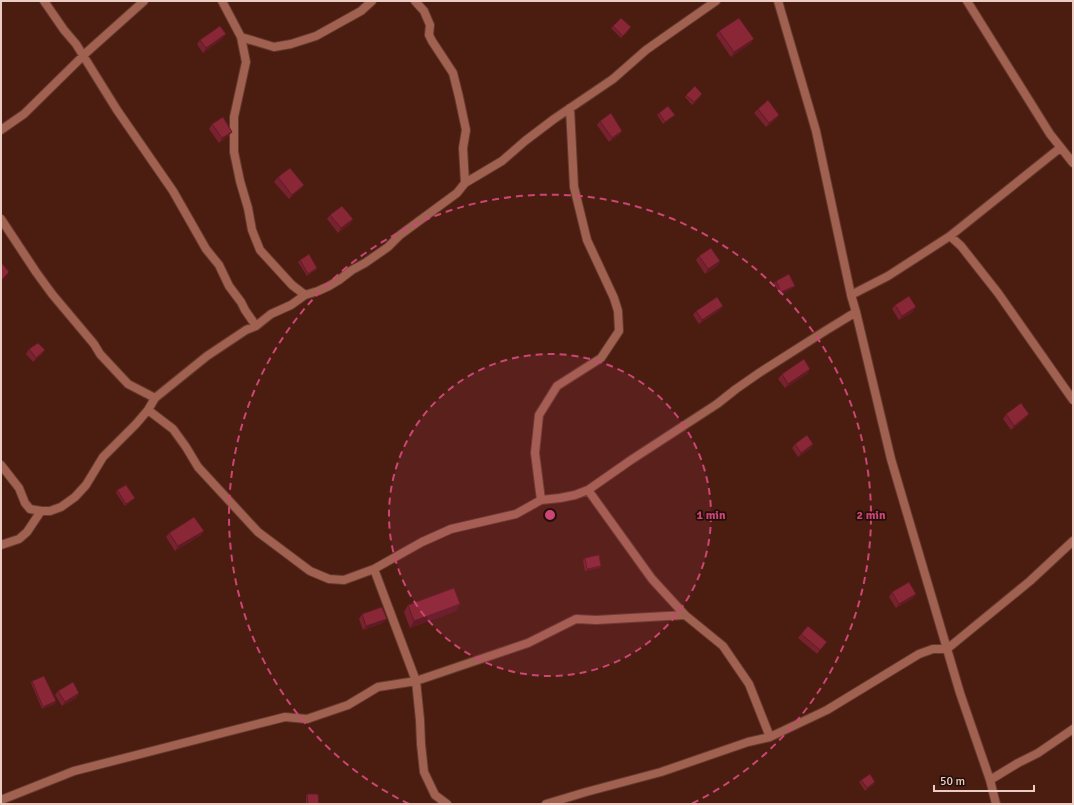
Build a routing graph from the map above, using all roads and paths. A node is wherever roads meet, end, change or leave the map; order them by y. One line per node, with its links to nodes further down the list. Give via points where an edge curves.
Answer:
1 (44, 1): 10 (street)
2 (144, 1): 10 (street)
3 (222, 1): 9 (street)
4 (372, 1): 9 (street, via 361,11 316,36 291,44 274,47)
5 (415, 1): 15 (street, via 424,11 430,25 429,35 432,41 453,73 466,130 463,148)
6 (716, 1): 11 (street, via 657,42 613,79)
7 (778, 1): 19 (street, via 816,131)
8 (967, 1): 13 (street)
9 (241, 36): 18 (street, via 246,62 234,117 234,152 252,230 260,250 292,285)
10 (83, 56): 12 (street, via 24,114); 21 (street, via 116,110 173,191 206,249 219,265 229,286)
11 (570, 108): 15 (street, via 502,161); 27 (street, via 574,187 587,240 614,298 618,311 619,331 601,358 557,386 539,415 535,453)
12 (1, 130)
13 (1060, 148): 14 (street); 17 (street)
14 (1073, 163)
15 (465, 183): 18 (street, via 457,193 400,235 388,247 329,286)
16 (1, 219): 22 (street, via 52,294 100,354 128,384)
17 (950, 236): 19 (street, via 888,276); 23 (street, via 998,293)
18 (305, 295): 21 (street, via 271,314)
19 (851, 295): 20 (street)
20 (856, 312): 26 (street, via 759,373); 33 (street, via 891,459)
21 (256, 326): 22 (street, via 208,356)
22 (155, 398): 24 (street)
23 (1073, 400)
24 (148, 410): 28 (street, via 103,457 75,498 50,511); 31 (street, via 173,429 198,467 258,532 310,571 329,579 344,580)
25 (1, 465): 28 (street, via 19,488 30,509)
26 (588, 490): 27 (street); 32 (street, via 652,579)
27 (542, 500): 31 (street, via 516,514 451,529)
28 (41, 511): 30 (street, via 19,539)
29 (1073, 541): 33 (street, via 1030,581)
30 (1, 545)
31 (374, 569): 34 (street)
32 (685, 615): 34 (street, via 576,619 528,643); 36 (street, via 723,646 749,684)
33 (947, 649): 36 (street, via 933,649 919,654 827,710); 37 (street)
34 (416, 681): 38 (street, via 378,687 348,705 307,719 285,717 74,771); 39 (street, via 424,772 435,795)
35 (1073, 729): 37 (street, via 1038,753)
36 (770, 737): 40 (street, via 661,772)
37 (990, 780): 41 (street)
38 (1, 800)
39 (447, 804)
40 (546, 804)
41 (996, 804)

